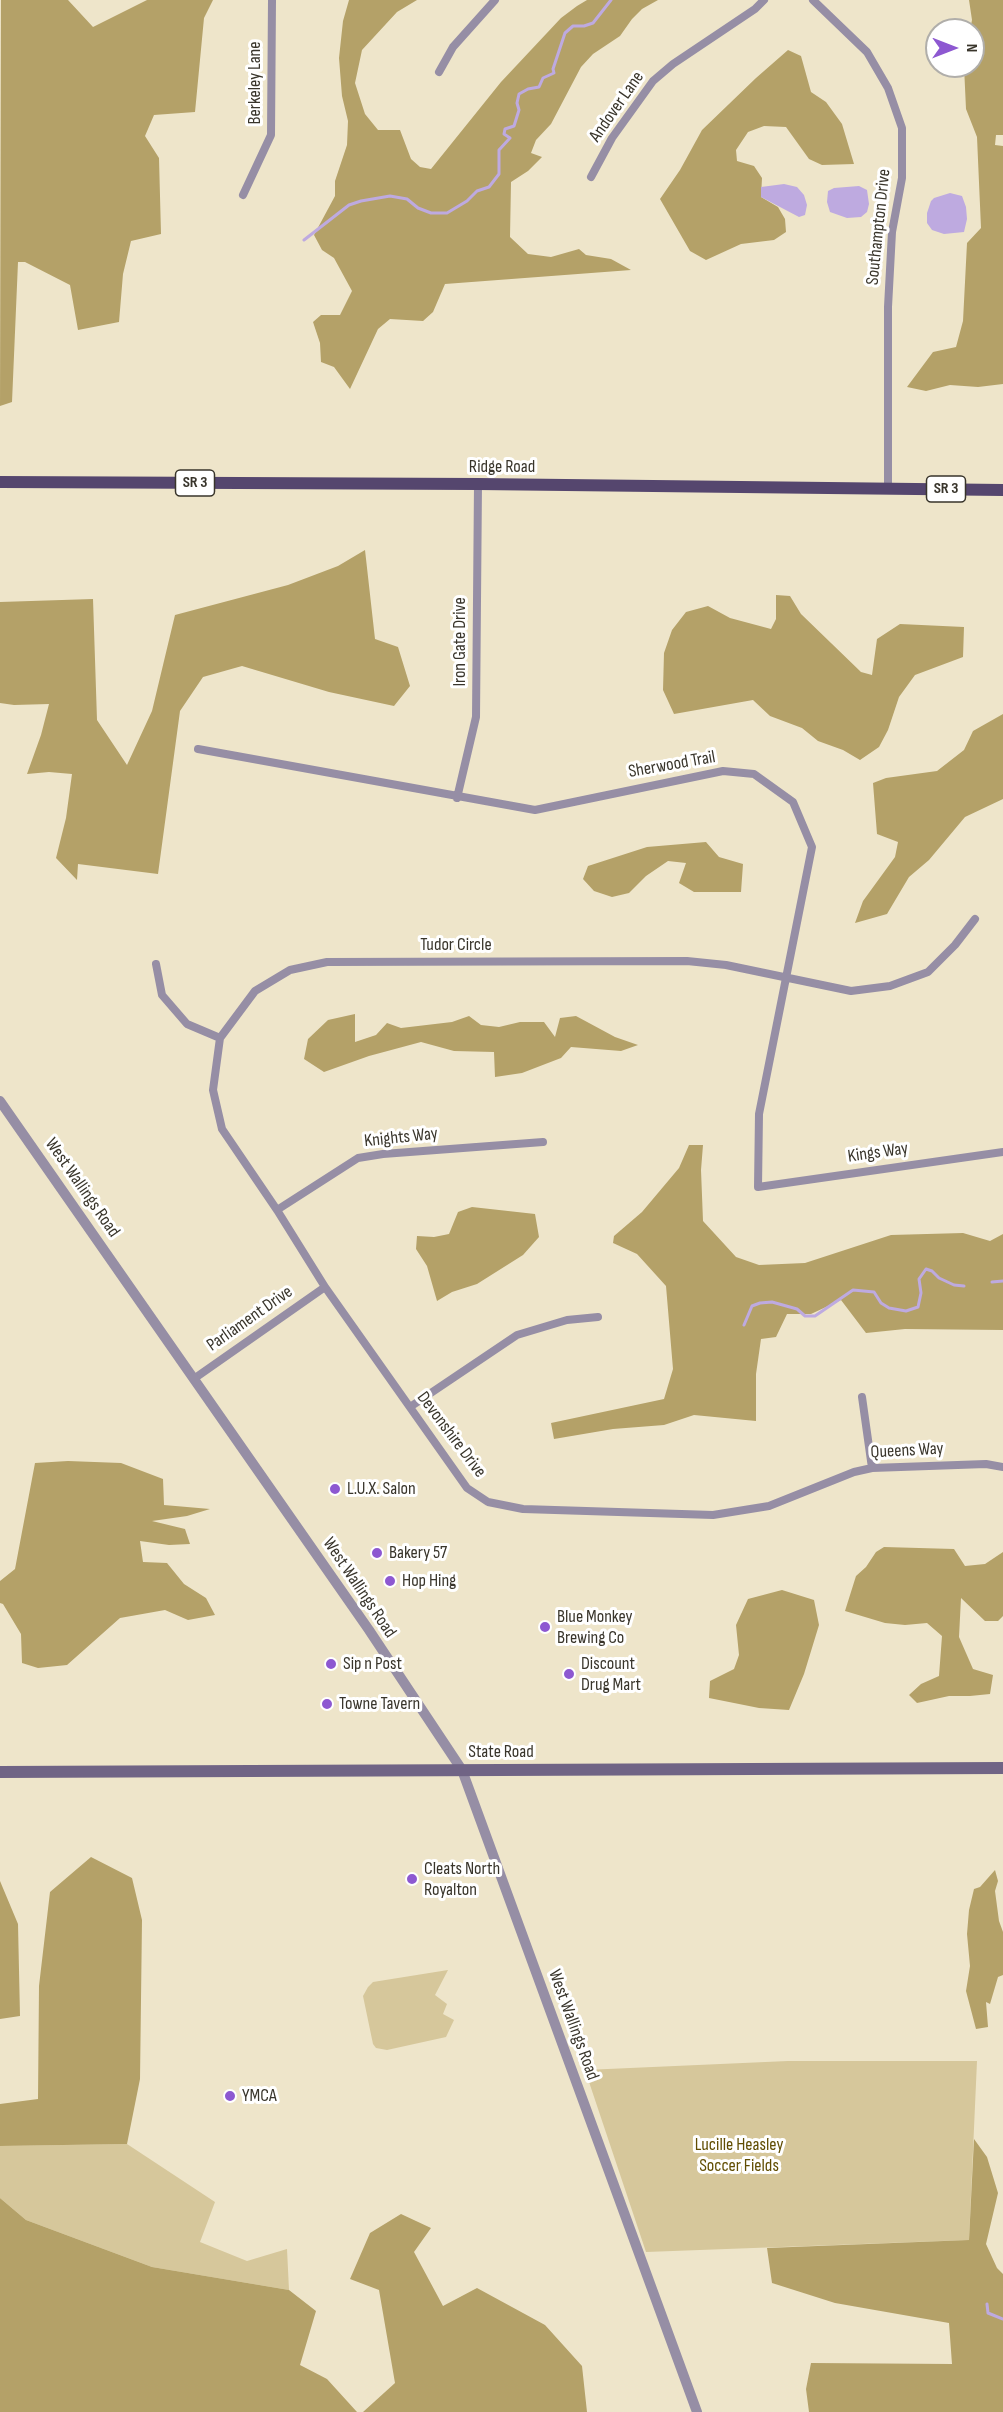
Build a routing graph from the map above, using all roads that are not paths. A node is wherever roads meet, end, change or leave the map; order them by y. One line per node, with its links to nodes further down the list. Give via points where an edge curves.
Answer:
1 (272, 0): 7 (street, Berkeley Lane, via 271,135)
2 (495, 0): 5 (street, via 453,47)
3 (764, 0): 6 (street, Andover Lane, via 653,81 612,138)
4 (813, 0): 10 (street, Southampton Drive, via 867,52 888,88 902,128 902,178 892,232 888,307)
5 (439, 72)
6 (591, 177)
7 (243, 195)
8 (0, 482): 9 (main road, Ridge Road / SR 3)
9 (478, 484): 10 (main road, Ridge Road / SR 3); 13 (street, Iron Gate Drive, via 476,717)
10 (888, 488): 11 (main road, Ridge Road / SR 3)
11 (1003, 490)
12 (198, 749): 13 (street, Sherwood Trail)
13 (457, 798): 16 (street, Sherwood Trail, via 535,810 723,771 754,774 793,802 812,847)
14 (975, 919): 16 (street, Tudor Circle, via 928,972 890,986 851,991)
15 (156, 964): 17 (street, via 162,995 187,1024)
16 (784, 978): 17 (street, Tudor Circle, via 687,961 327,962 290,970 255,991); 21 (street, Sherwood Trail, via 759,1114)
17 (220, 1038): 22 (street, Tudor Circle, via 213,1090 222,1130)
18 (0, 1101): 25 (street, West Wallings Road)
19 (543, 1142): 22 (street, Knights Way, via 358,1158)
20 (1003, 1152): 21 (street, Kings Way)
21 (758, 1186)
22 (278, 1210): 23 (street, Tudor Circle)
23 (325, 1287): 25 (street, Parliament Drive); 27 (street, Devonshire Drive)
24 (598, 1317): 27 (street, via 567,1320 517,1335)
25 (195, 1378): 32 (street, West Wallings Road)
26 (862, 1397): 29 (street)
27 (410, 1407): 30 (street, Devonshire Drive, via 467,1488 488,1502 523,1509 666,1515 713,1515)
28 (1003, 1467): 29 (street, Queens Way, via 986,1464)
29 (872, 1468): 30 (street, Queens Way, via 769,1506)
30 (748, 1509)
31 (1003, 1768): 32 (main road, State Road)
32 (462, 1770): 33 (main road, State Road); 34 (street, West Wallings Road)
33 (0, 1772)
34 (697, 2412)

